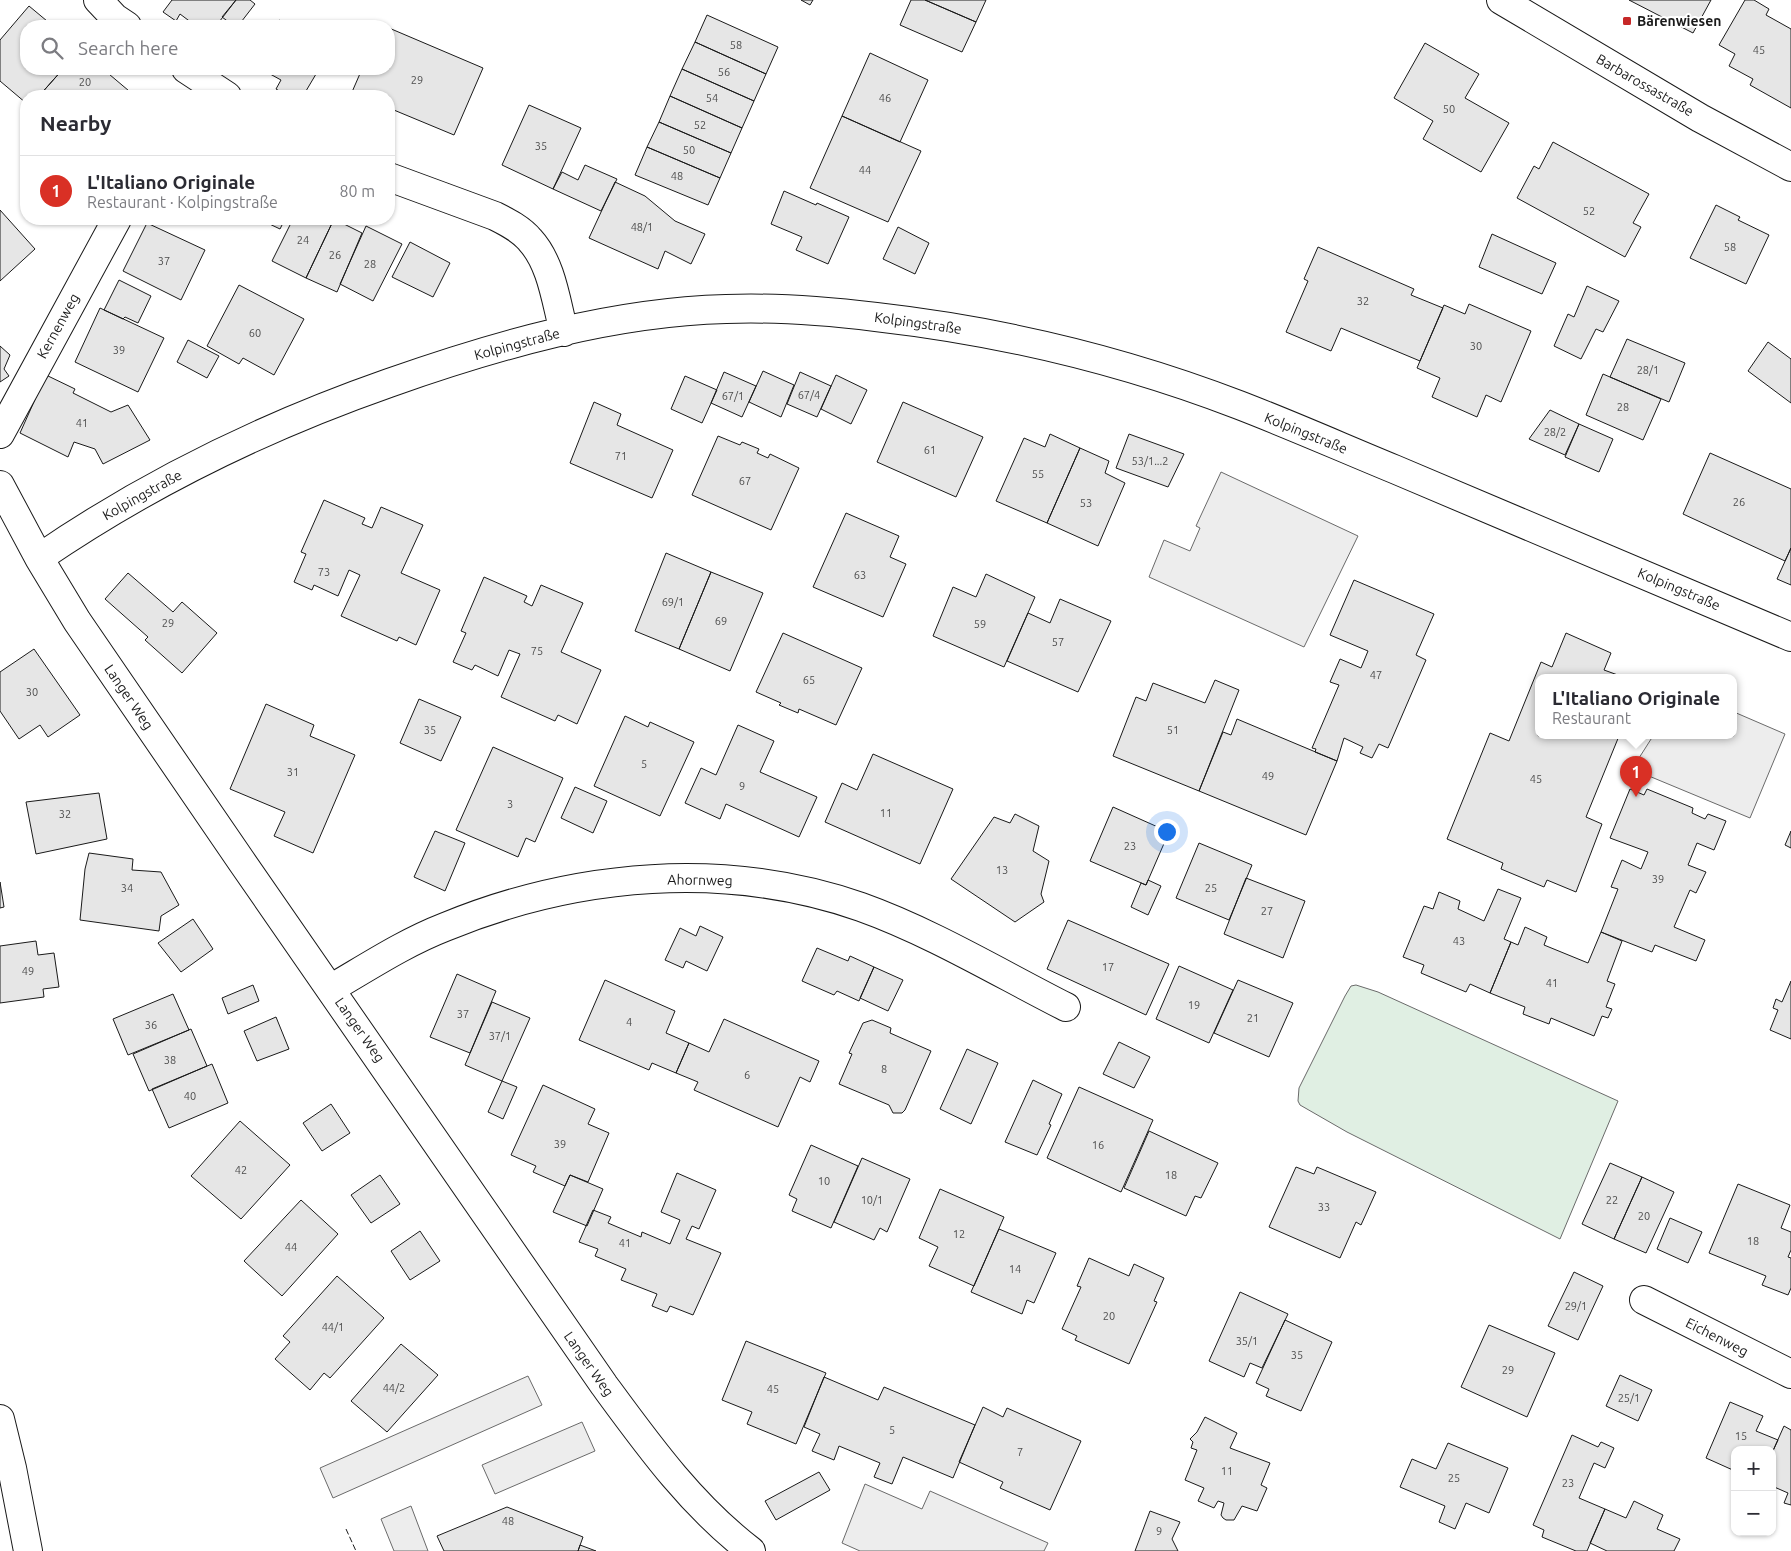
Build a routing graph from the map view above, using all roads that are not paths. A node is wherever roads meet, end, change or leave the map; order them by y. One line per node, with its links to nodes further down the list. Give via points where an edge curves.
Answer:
1 (98, 0): 3 (street)
2 (1501, 0): 6 (street, Barbarossastraße, via 1700,118)
3 (118, 20)
4 (193, 82): 5 (street)
5 (212, 90)
6 (1791, 167)
7 (395, 179): 9 (street, via 495,216 530,240 546,266)
8 (114, 225): 10 (street, Kernenweg)
9 (564, 332): 12 (street, Kolpingstraße, via 421,372 296,418 178,475 85,527); 13 (street, Kolpingstraße, via 671,313 784,309 899,320 1034,343 1179,384 1236,404)
10 (0, 434)
11 (0, 486): 12 (street, Langer Weg)
12 (39, 558): 14 (street, Langer Weg, via 77,621)
13 (1791, 636)
14 (330, 988): 15 (street, Ahornweg, via 418,939 499,907 604,883 699,878 768,884 861,908 908,926); 20 (street, Langer Weg, via 604,1385 664,1466 703,1509)
15 (1066, 1007)
16 (1644, 1300): 17 (street, Eichenweg)
17 (1791, 1374)
18 (0, 1419): 19 (street)
19 (28, 1551)
20 (751, 1551)

